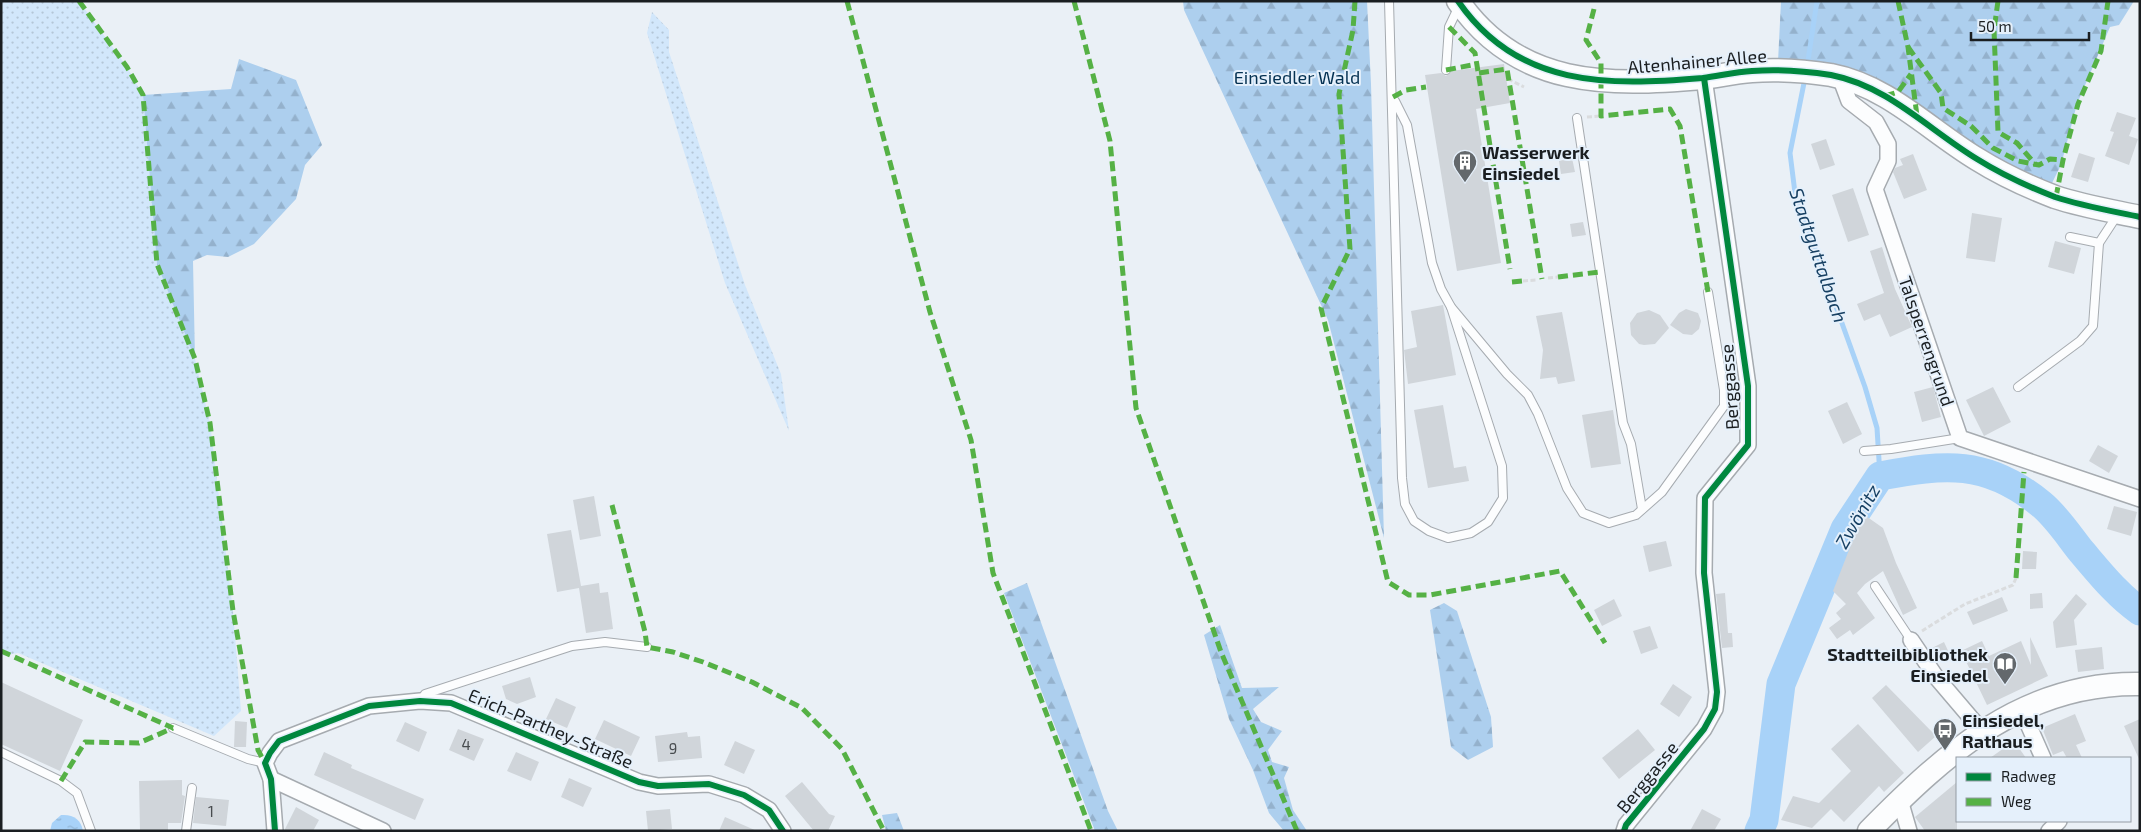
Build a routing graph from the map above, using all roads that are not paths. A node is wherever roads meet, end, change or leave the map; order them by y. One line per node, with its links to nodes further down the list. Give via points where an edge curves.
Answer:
1 (1389, 1): 6 (lane)
2 (1459, 2): 3 (lane, via 1449,27); 5 (street, Altenhainer Allee, via 1477,26 1517,58 1563,76 1617,83)
3 (1446, 70)
4 (1835, 76): 5 (street, Altenhainer Allee, via 1778,70); 8 (street, Altenhainer Allee, via 1885,96 1977,159 2024,184 2056,197); 16 (street, Talsperrengrund, via 1849,101 1876,122 1888,144 1888,161 1876,189)
5 (1704, 78): 13 (street, Berggasse)
6 (1393, 97): 12 (lane, via 1407,125 1432,263); 12 (lane, via 1405,504 1414,521 1448,538 1471,533 1488,522 1503,498 1502,466)
7 (1577, 118): 19 (lane, via 1623,423 1631,444)
8 (2129, 215): 10 (lane)
9 (2070, 237): 10 (lane)
10 (2099, 243): 14 (lane, via 2093,326 2080,341)
11 (1708, 292): 15 (lane)
12 (1451, 307): 19 (lane, via 1506,374 1528,395 1567,488 1583,513 1610,523)
13 (1748, 386): 15 (lane); 40 (street, Berggasse, via 1748,444 1705,498 1704,574 1717,692 1715,709 1704,729)
14 (2018, 387)
15 (1724, 390): 19 (lane, via 1724,406 1662,492)
16 (1960, 438): 17 (lane); 18 (street)
17 (1864, 451)
18 (2140, 499)
19 (1642, 510)
20 (1875, 586): 21 (lane)
21 (1911, 640): 27 (street, via 1936,677)
22 (647, 647): 24 (lane, via 605,642 572,646 425,694)
23 (2140, 684): 25 (street, via 2060,694)
24 (420, 701): 30 (street, Erich-Parthey-Straße, via 369,706 339,717 280,741); 39 (street, Erich-Parthey-Straße, via 451,703 639,782 658,786 709,784 744,795 769,810)
25 (2021, 708): 27 (street); 29 (street)
26 (173, 728): 30 (lane)
27 (1982, 731): 33 (street)
28 (1, 752): 35 (lane, via 61,781 77,793)
29 (2043, 757)
30 (265, 763): 31 (street)
31 (271, 779): 37 (street); 38 (street)
32 (192, 788): 36 (lane)
33 (1900, 800): 41 (street); 42 (street)
34 (2058, 822): 43 (street)
35 (91, 831)
36 (186, 831)
37 (275, 831)
38 (382, 831)
39 (783, 831)
40 (1624, 831)
41 (1868, 831)
42 (1908, 831)
43 (2049, 831)

